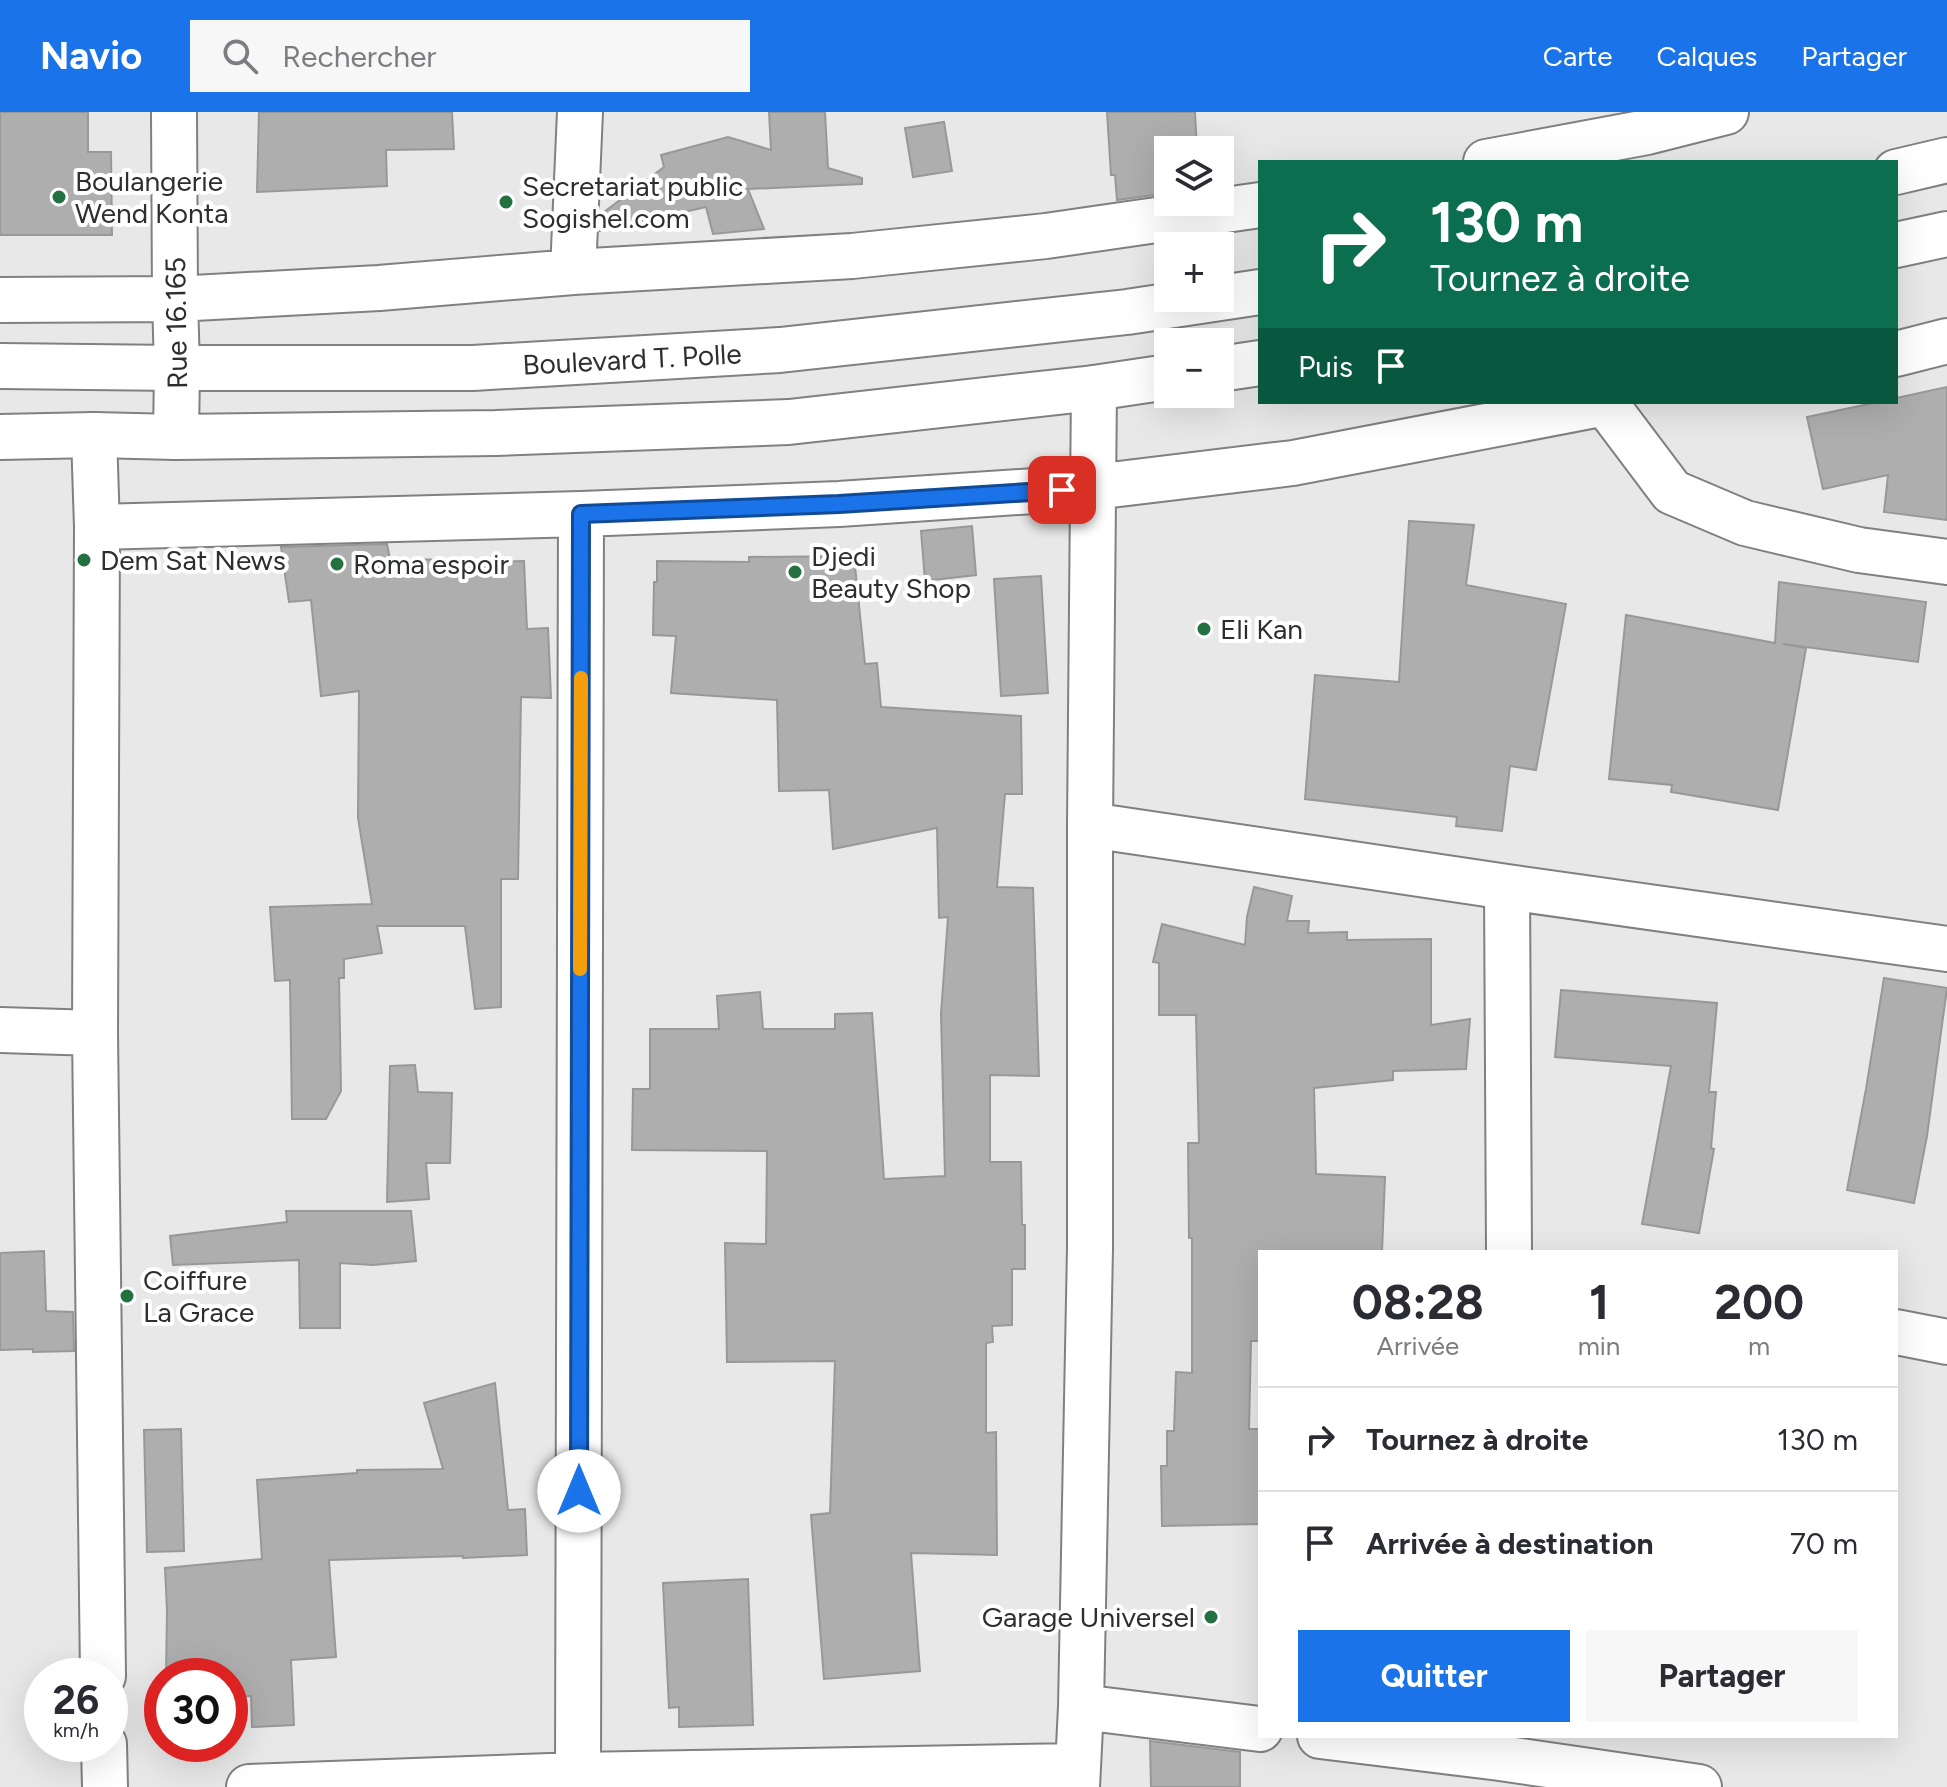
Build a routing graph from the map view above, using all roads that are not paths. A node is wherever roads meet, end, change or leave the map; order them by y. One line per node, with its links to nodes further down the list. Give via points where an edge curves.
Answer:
1 (174, 112): 13 (main road, Rue 16.165)
2 (580, 112): 11 (main road)
3 (1726, 112): 4 (main road, via 1647,132)
4 (1585, 127): 5 (main road)
5 (1492, 160)
6 (1947, 160): 7 (main road)
7 (1898, 172)
8 (1258, 205): 11 (main road, via 1046,236 852,256)
9 (1947, 234): 10 (main road)
10 (1898, 245)
11 (573, 272): 13 (main road)
12 (1258, 292): 20 (main road, Boulevard T. Polle, via 780,350 473,368)
13 (175, 299): 14 (main road); 20 (main road, Rue 16.165)
14 (0, 300)
15 (1947, 341): 16 (main road)
16 (1898, 353)
17 (1258, 363): 19 (main road)
18 (0, 366): 20 (main road, Boulevard T. Polle)
19 (1234, 367)
20 (177, 368): 27 (main road, Rue 16.165)
21 (1154, 379): 22 (main road)
22 (1094, 388): 27 (main road, via 789,422); 28 (main road)
23 (1603, 404): 28 (main road, via 1293,463)
24 (1609, 404): 31 (main road, via 1672,492 1745,523 1859,550)
25 (94, 435): 26 (main road); 27 (main road); 30 (main road)
26 (0, 437)
27 (176, 437)
28 (1094, 487): 29 (main road); 32 (main road)
29 (581, 514): 30 (main road); 46 (main road)
30 (97, 527): 36 (main road)
31 (1947, 562)
32 (1090, 825): 33 (main road); 41 (main road, via 1090,1248)
33 (1507, 887): 34 (main road); 37 (main road)
34 (1947, 949)
35 (0, 1030): 36 (main road)
36 (95, 1033): 40 (main road)
37 (1509, 1250)
38 (1898, 1332): 39 (main road)
39 (1947, 1342)
40 (103, 1658)
41 (1081, 1707): 42 (main road); 47 (main road)
42 (1258, 1729)
43 (1353, 1738): 44 (main road)
44 (1500, 1747): 50 (main road)
45 (104, 1762): 48 (main road)
46 (578, 1775): 47 (main road); 49 (main road)
47 (1077, 1776)
48 (105, 1787)
49 (249, 1787)
50 (1699, 1787)

